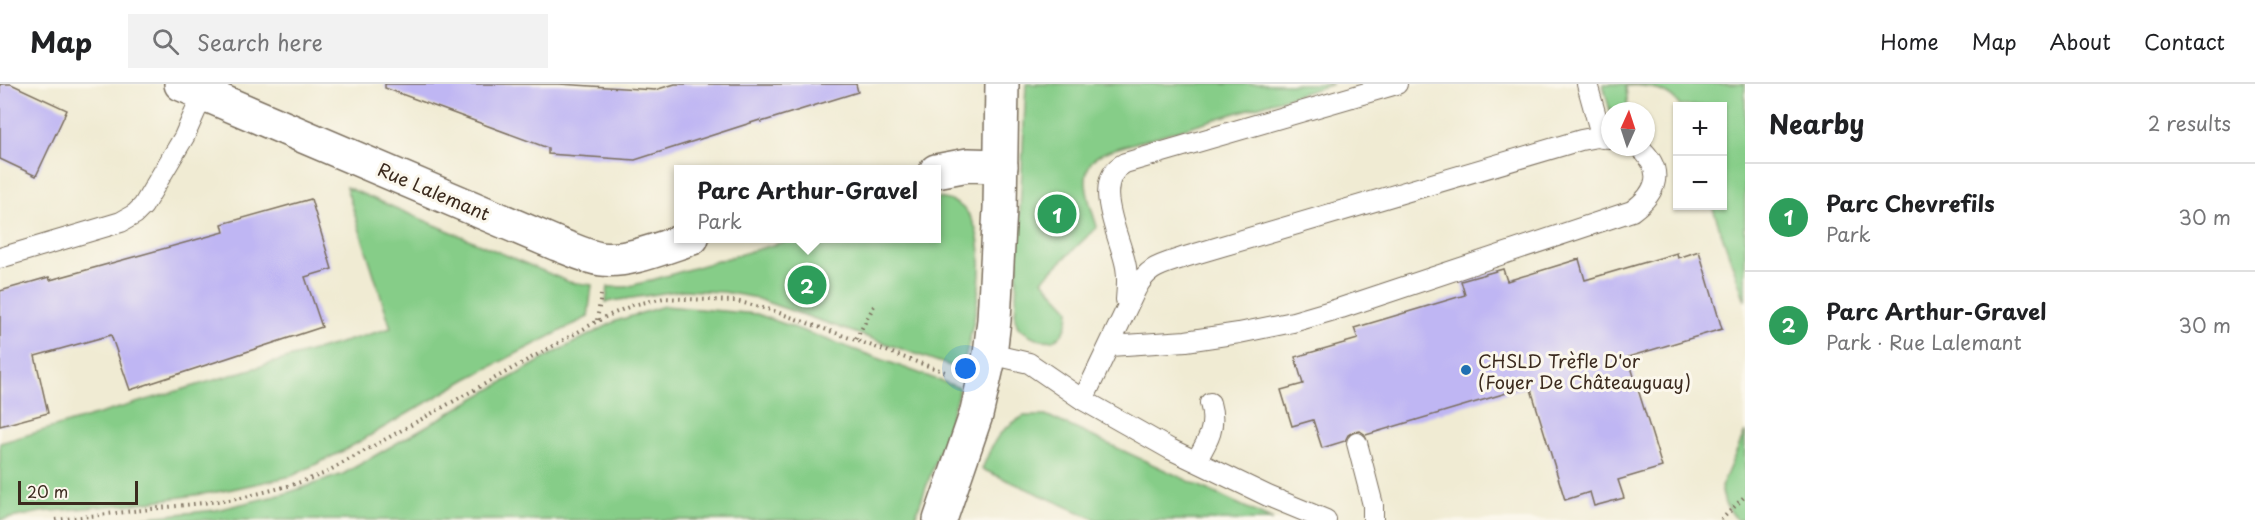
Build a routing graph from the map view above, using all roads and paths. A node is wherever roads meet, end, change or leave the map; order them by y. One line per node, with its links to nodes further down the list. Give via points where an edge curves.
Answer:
1 (1002, 84): 8 (street)
2 (1397, 84): 14 (lane, via 1116,168 1107,188 1126,268)
3 (1587, 84): 5 (lane)
4 (192, 89): 10 (street, Rue Lalemant, via 593,257 621,258); 11 (lane, via 184,137 135,214 121,222)
5 (1601, 124)
6 (1601, 138): 14 (lane, via 1581,140 1165,264 1143,276)
7 (1649, 156): 17 (lane, via 1656,178 1653,191 1632,211 1293,322 1186,341)
8 (1001, 165): 9 (street); 18 (street)
9 (941, 170)
10 (674, 243)
11 (0, 258)
12 (602, 287): 15 (path)
13 (875, 304): 16 (path)
14 (1124, 315): 17 (lane)
15 (597, 321): 16 (path, via 633,305 664,298 712,299 771,310); 25 (path, via 323,474 237,499)
16 (856, 339): 19 (path)
17 (1110, 346): 20 (lane)
18 (990, 354): 20 (lane, via 1029,363); 26 (street, via 971,432)
19 (958, 377)
20 (1083, 400): 23 (lane)
21 (1210, 403): 23 (lane, via 1212,428)
22 (1357, 442): 28 (lane, via 1373,505)
23 (1196, 461): 27 (lane)
24 (1745, 496): 29 (path)
25 (56, 520)
26 (940, 520)
27 (1326, 520)
28 (1373, 520)
29 (1721, 520)

